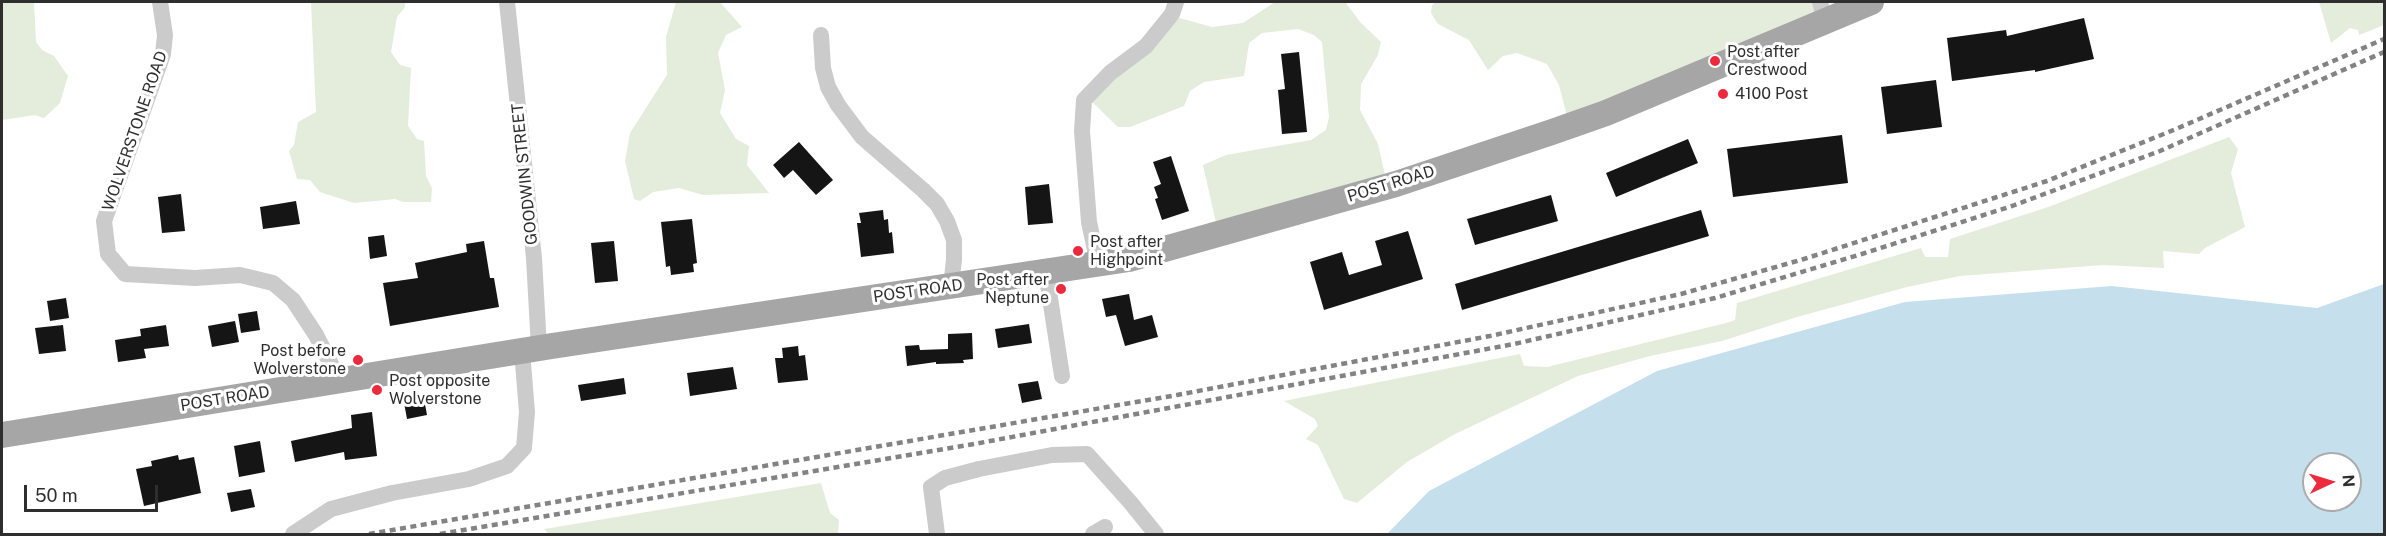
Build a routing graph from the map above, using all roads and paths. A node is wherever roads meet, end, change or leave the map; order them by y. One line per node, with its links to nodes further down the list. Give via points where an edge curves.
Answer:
1 (160, 2): 12 (street, WOLVERSTONE ROAD, via 165,35 163,54 104,221 108,254 125,274 195,278 240,275 273,283 293,300)
2 (507, 2): 10 (street, GOODWIN STREET, via 534,258)
3 (1176, 2): 7 (street, via 1172,14 1146,46 1110,73 1084,100 1082,131 1089,222)
4 (1871, 2): 5 (main road, POST ROAD)
5 (1822, 11): 7 (main road, POST ROAD, via 1606,113 1552,132 1396,184 1129,259)
6 (822, 34): 9 (street, via 823,68 838,105 862,137 923,190 947,221 954,240)
7 (1098, 264): 8 (main road, POST ROAD)
8 (1046, 272): 9 (main road, POST ROAD); 11 (street)
9 (951, 286): 10 (main road, POST ROAD)
10 (530, 349): 12 (main road, POST ROAD); 14 (street, GOODWIN STREET, via 524,448 507,466 470,479 331,509)
11 (1062, 375)
12 (339, 381): 13 (main road, POST ROAD)
13 (2, 435)
14 (293, 534)
15 (937, 534): 16 (street, via 932,487 945,478 1052,455 1087,454)
16 (1156, 534)

